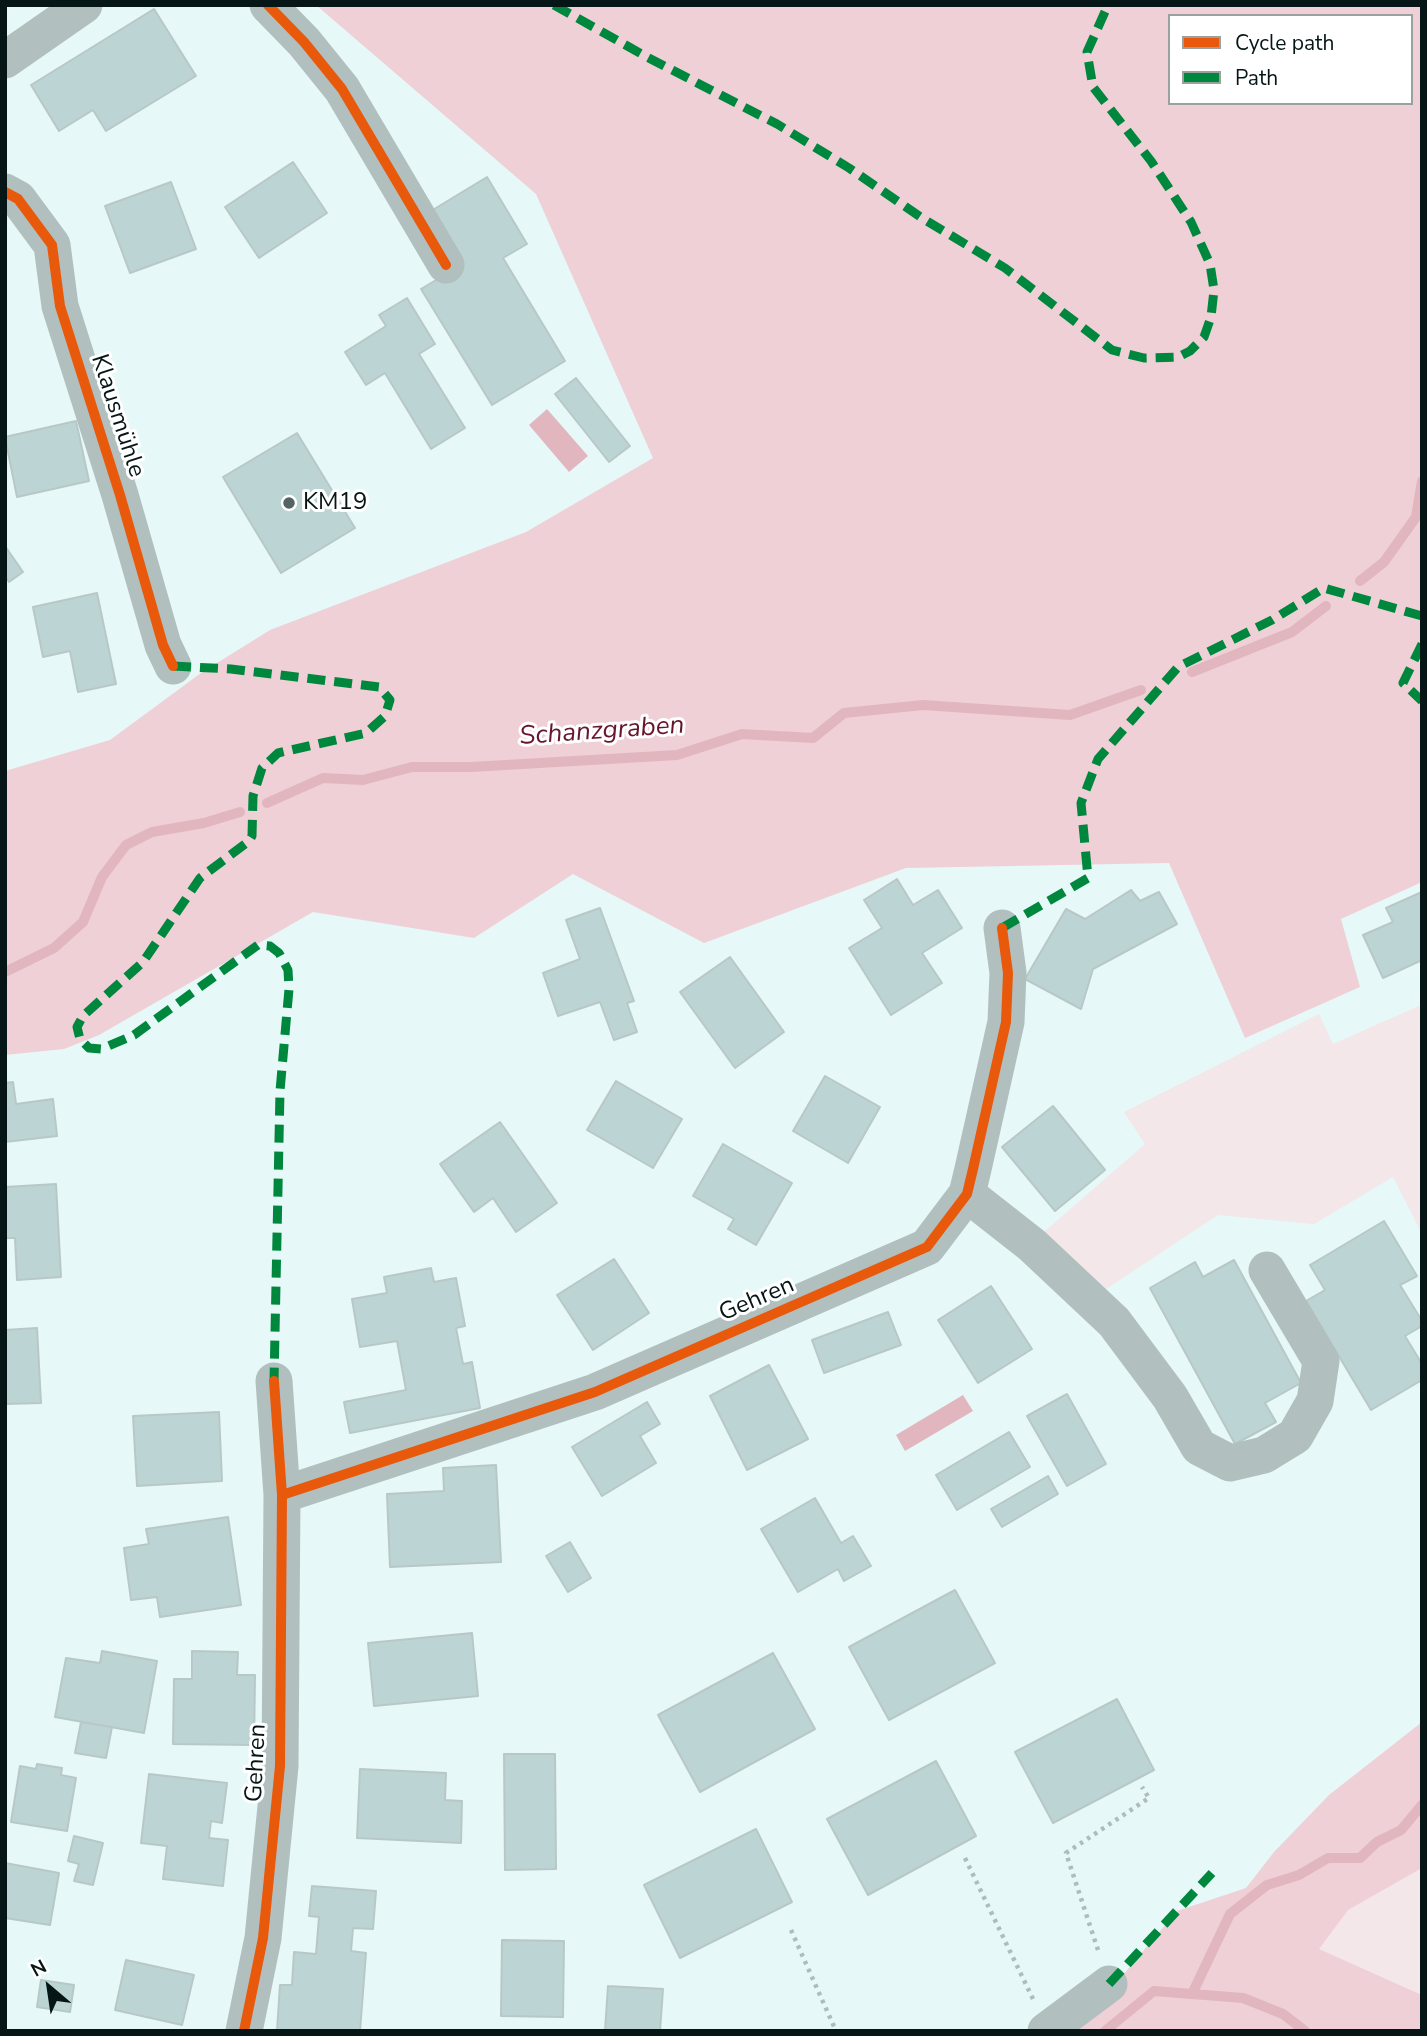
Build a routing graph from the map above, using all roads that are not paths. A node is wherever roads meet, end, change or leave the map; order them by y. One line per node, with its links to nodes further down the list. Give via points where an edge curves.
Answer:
1 (84, 5): 3 (street)
2 (268, 5): 5 (street, via 342,89)
3 (5, 60)
4 (5, 192): 6 (street, Klausmühle, via 18,199 52,245 60,306)
5 (446, 265)
6 (173, 666)
7 (1002, 928): 8 (street, Gehren, via 1008,973 1006,1022)
8 (967, 1194): 9 (street, via 1032,1245 1114,1322 1170,1397 1199,1447 1230,1463 1264,1455 1295,1436 1315,1401 1321,1361); 11 (street, Gehren, via 927,1247 778,1314 595,1392)
9 (1267, 1270)
10 (274, 1381): 11 (street, Gehren)
11 (282, 1495): 14 (street, Gehren, via 281,1766 263,1938)
12 (1108, 1984): 13 (street)
13 (1047, 2030)
14 (244, 2031)

